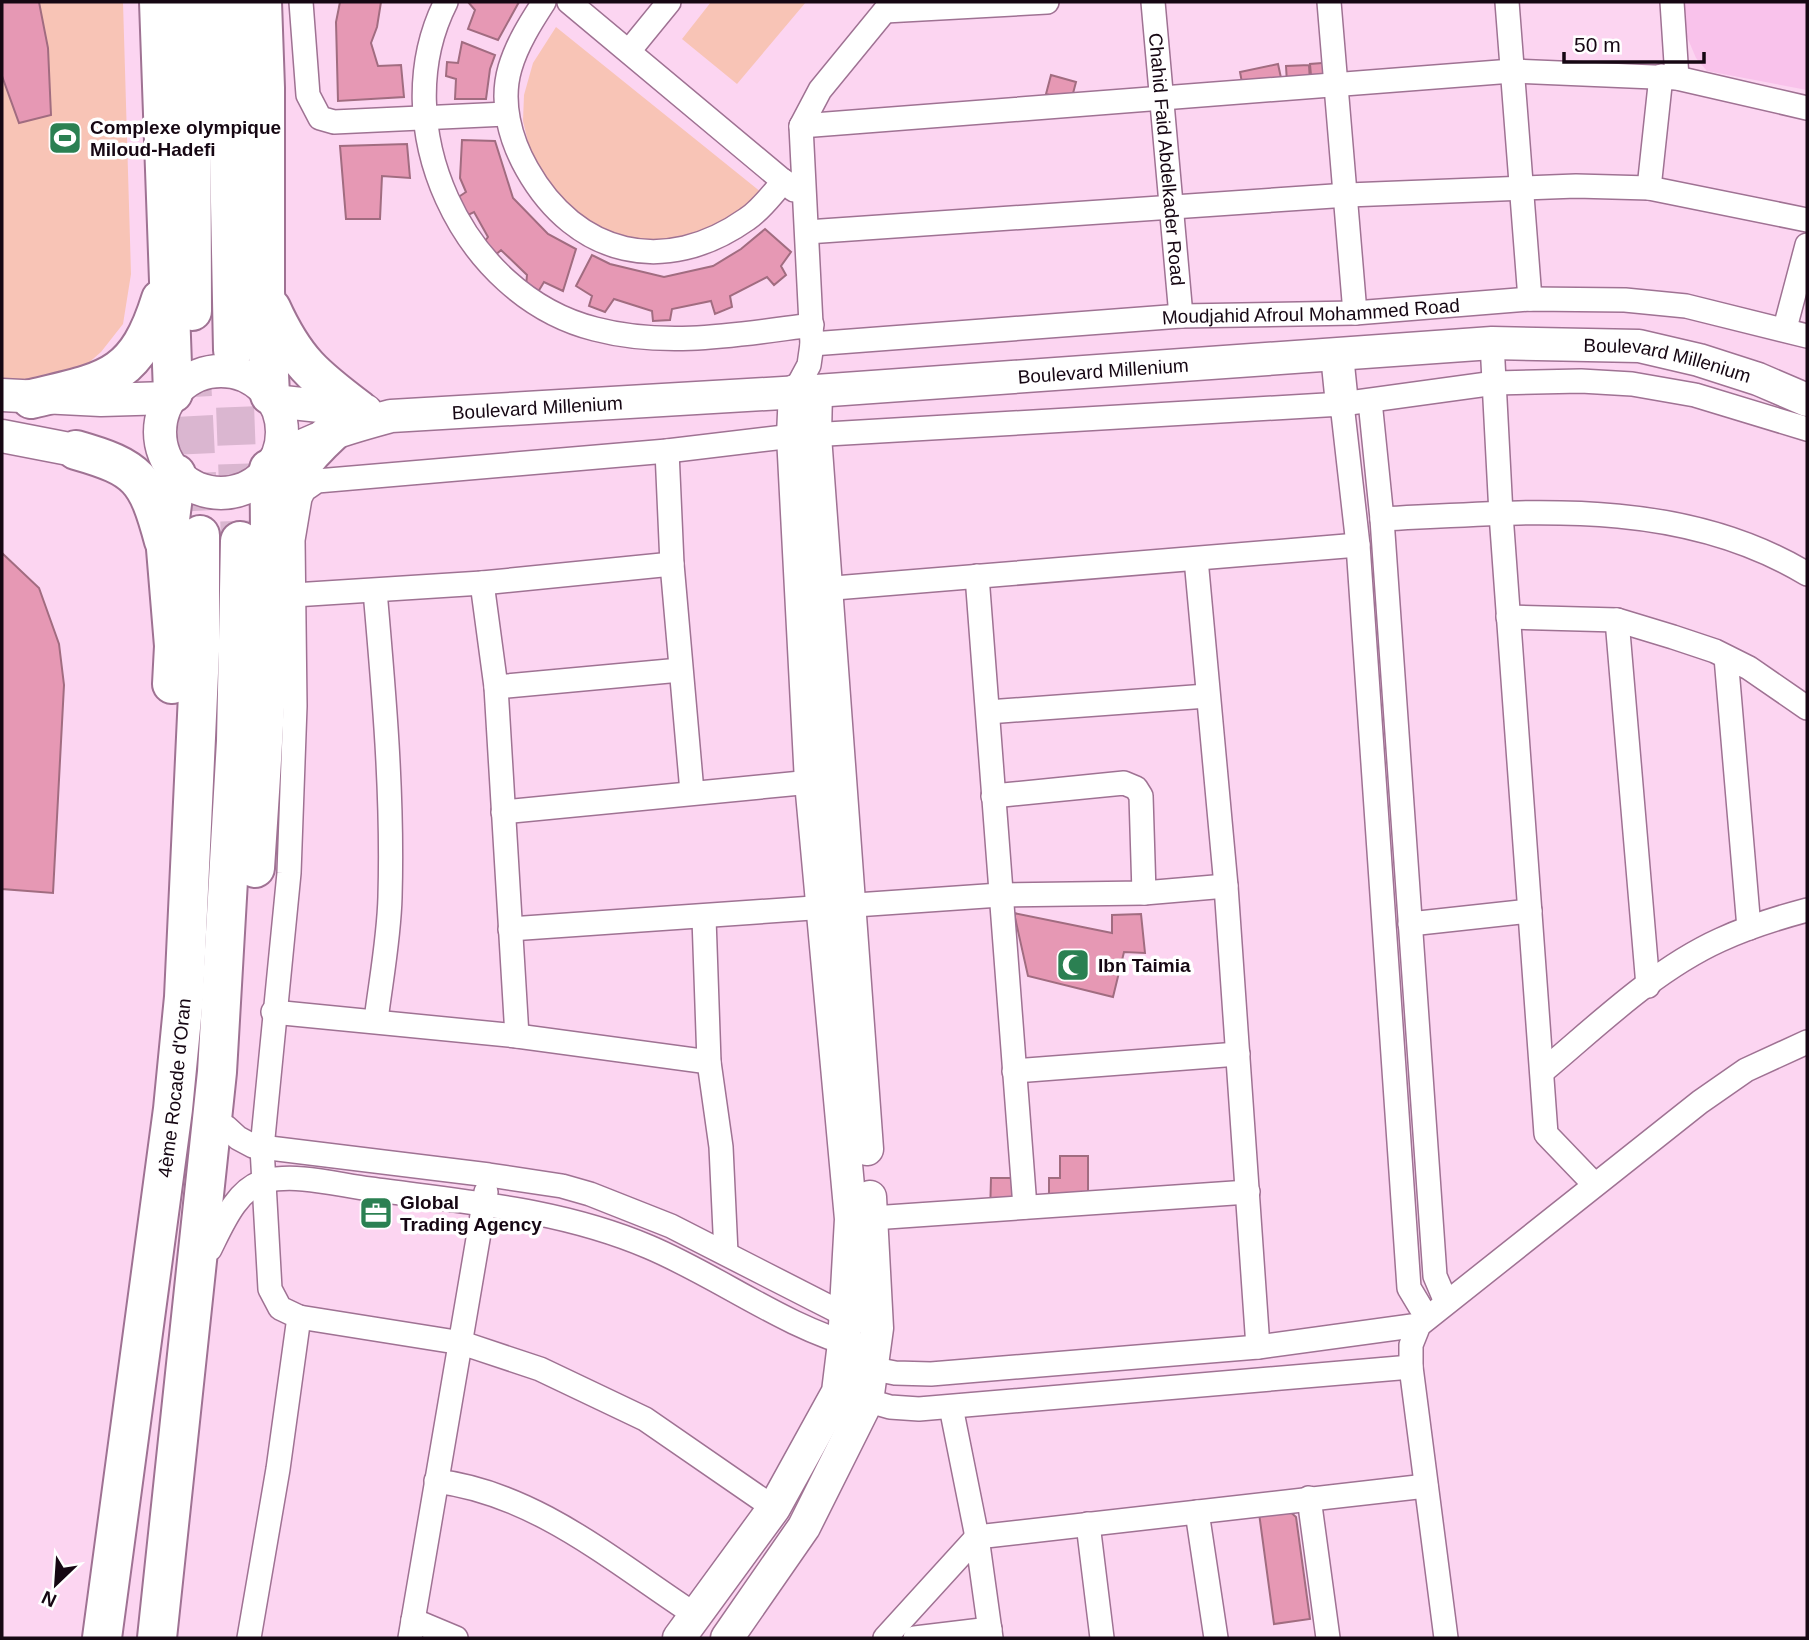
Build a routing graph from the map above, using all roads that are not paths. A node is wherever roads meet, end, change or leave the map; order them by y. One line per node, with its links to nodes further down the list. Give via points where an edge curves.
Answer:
1 (159, 2): 34 (highway)
2 (191, 2): 44 (highway)
3 (226, 2): 42 (highway)
4 (262, 2): 35 (highway)
5 (301, 2): 23 (street, via 308,95 316,115 334,122)
6 (446, 2): 23 (street, Moudjahid Afroul Mohammed Road, via 429,38 424,64)
7 (544, 2): 22 (street, via 510,68)
8 (569, 2): 16 (street)
9 (669, 2): 16 (street)
10 (1047, 2): 15 (street)
11 (1153, 2): 20 (street, Chahid Faid Abdelkader Road)
12 (1329, 2): 19 (street)
13 (1507, 2): 17 (street)
14 (1672, 2): 18 (street)
15 (888, 7): 24 (street, via 820,90)
16 (629, 51): 25 (street)
17 (1512, 71): 18 (street); 19 (street); 26 (street)
18 (1669, 77): 21 (street); 27 (street)
19 (1337, 83): 20 (street); 28 (street)
20 (1161, 99): 24 (street); 30 (street, Chahid Faid Abdelkader Road)
21 (1807, 108)
22 (506, 114): 23 (street); 25 (street, via 519,155 542,196 570,225 602,243 630,250 696,246 721,236 750,218)
23 (425, 116): 45 (street, Moudjahid Afroul Mohammed Road, via 440,184 460,225 512,286 553,312 594,329 654,338 704,338)
24 (801, 126): 29 (street)
25 (784, 181): 29 (street)
26 (1522, 188): 27 (street); 28 (street); 36 (street)
27 (1649, 188): 31 (street)
28 (1348, 195): 30 (street); 37 (street)
29 (804, 198): 32 (street)
30 (1171, 206): 32 (street); 38 (street, Chahid Faid Abdelkader Road)
31 (1807, 220)
32 (807, 232): 45 (street)
33 (1807, 245): 39 (street)
34 (166, 284): 47 (highway); 48 (highway, via 152,326 132,361 78,387)
35 (265, 292): 49 (highway); 52 (highway, via 295,354)
36 (1530, 299): 37 (street, Moudjahid Afroul Mohammed Road); 39 (street, Moudjahid Afroul Mohammed Road, via 1686,306)
37 (1355, 313): 38 (street, Moudjahid Afroul Mohammed Road)
38 (1181, 316): 45 (street, Moudjahid Afroul Mohammed Road)
39 (1784, 328): 40 (street, Moudjahid Afroul Mohammed Road)
40 (1807, 336)
41 (1492, 343): 43 (main road, Boulevard Millenium); 46 (street); 50 (main road, Boulevard Millenium, via 1639,346 1699,360)
42 (233, 350)
43 (1337, 355): 45 (main road, Boulevard Millenium); 51 (main road)
44 (191, 359)
45 (809, 363): 52 (main road, Boulevard Millenium); 55 (main road)
46 (1495, 383): 51 (street); 53 (street, via 1632,384 1695,395); 60 (street)
47 (171, 395): 48 (main road); 49 (main road, via 186,380 222,370 257,382); 59 (main road, via 161,415 159,433 162,452)
48 (16, 397)
49 (272, 398): 52 (main road); 58 (main road, via 282,431)
50 (1807, 400)
51 (1356, 403): 55 (street); 61 (street); 63 (street)
52 (361, 419): 58 (main road, via 300,445); 64 (highway, via 293,473)
53 (1807, 429)
54 (2, 436): 56 (main road)
55 (804, 436): 57 (street); 70 (main road)
56 (76, 450): 59 (main road); 62 (highway, via 116,461 132,471)
57 (667, 451): 66 (street); 72 (street, via 317,481 304,490 298,508 293,540)
58 (272, 465): 59 (main road, via 254,484 234,492 213,493 193,486); 64 (highway)
59 (174, 471): 62 (highway)
60 (1501, 514): 61 (street); 67 (street, via 1601,513 1672,522 1734,540); 73 (street)
61 (1382, 519): 85 (street)
62 (183, 542): 137 (highway, 4ème Rocade d'Oran, via 200,651 184,997)
63 (1358, 545): 65 (street); 87 (street)
64 (256, 550): 106 (highway, via 267,699 243,1045); 118 (highway, 4ème Rocade d'Oran, via 236,741 217,1072)
65 (1196, 559): 68 (street); 78 (street)
66 (672, 564): 69 (street); 76 (street)
67 (1807, 574)
68 (977, 576): 70 (street); 80 (street)
69 (482, 583): 71 (street); 77 (street)
70 (813, 589): 81 (main road); 90 (main road)
71 (375, 591): 72 (street); 99 (street, via 390,851 390,900)
72 (294, 595): 98 (street, via 289,873)
73 (1508, 617): 74 (street); 92 (street)
74 (1617, 620): 75 (street); 97 (street)
75 (1726, 657): 79 (street); 95 (street)
76 (680, 670): 77 (street); 82 (street)
77 (496, 687): 84 (street)
78 (1208, 696): 80 (street); 86 (street)
79 (1807, 708)
80 (988, 712): 83 (street)
81 (811, 782): 82 (street); 90 (main road)
82 (692, 792): 84 (street)
83 (993, 796): 88 (street, via 1124,783 1136,788 1141,796); 89 (street)
84 (503, 812): 96 (street)
85 (1407, 884): 87 (street); 94 (street)
86 (1226, 886): 88 (street); 102 (street)
87 (1380, 886): 120 (street, via 1409,1287)
88 (1144, 892): 89 (street)
89 (1000, 895): 90 (street); 104 (street)
90 (838, 909): 93 (street); 114 (main road)
91 (1807, 910): 95 (street)
92 (1530, 911): 94 (street); 105 (street)
93 (704, 918): 96 (street); 103 (street)
94 (1410, 924): 117 (street, via 1435,1276)
95 (1749, 928): 97 (street, via 1718,941)
96 (510, 929): 100 (street)
97 (1648, 986): 105 (street)
98 (273, 1012): 99 (street); 107 (street)
99 (376, 1020): 100 (street)
100 (517, 1036): 103 (street)
101 (1807, 1042): 110 (street, via 1746,1070)
102 (1238, 1054): 104 (street); 111 (street)
103 (709, 1062): 116 (street, via 721,1147)
104 (1014, 1071): 113 (street)
105 (1542, 1072): 110 (street, via 1546,1134)
106 (226, 1127): 107 (street, via 245,1143); 115 (highway)
107 (262, 1148): 108 (street); 109 (street)
108 (489, 1175): 112 (street); 116 (street, via 562,1186 599,1197)
109 (266, 1181): 112 (street, via 303,1180); 115 (street, via 241,1197); 119 (street, via 270,1289 280,1308)
110 (1594, 1184): 117 (street)
111 (1248, 1192): 113 (street); 122 (street)
112 (484, 1205): 121 (street); 124 (street, via 565,1218 636,1242 803,1326)
113 (1025, 1207): 114 (street)
114 (861, 1219): 123 (main road); 124 (main road)
115 (210, 1249): 118 (highway)
116 (726, 1253): 124 (street)
117 (1446, 1303): 120 (street)
118 (192, 1308): 138 (highway, 4ème Rocade d'Oran)
119 (299, 1317): 121 (street); 139 (street)
120 (1423, 1322): 122 (street); 125 (street, via 1412,1345)
121 (462, 1343): 127 (street); 130 (street, via 540,1370 645,1419)
122 (1258, 1347): 123 (street, via 931,1374)
123 (875, 1350): 124 (main road); 124 (street)
124 (848, 1363): 126 (street, via 904,1409); 130 (main road); 141 (main road, via 804,1528)
125 (1410, 1367): 126 (street); 128 (street)
126 (951, 1407): 133 (street)
127 (436, 1481): 134 (street, via 471,1485 542,1514); 135 (street)
128 (1426, 1486): 129 (street); 147 (street)
129 (1309, 1498): 131 (street); 146 (street)
130 (774, 1508): 134 (main road)
131 (1197, 1512): 132 (street); 145 (street)
132 (1088, 1524): 133 (street); 144 (street)
133 (977, 1537): 136 (street); 142 (street)
134 (686, 1626)
135 (412, 1629): 140 (street)
136 (990, 1634): 143 (street)
137 (102, 1638)
138 (157, 1638)
139 (249, 1638)
140 (456, 1638)
141 (727, 1638)
142 (885, 1638)
143 (915, 1638)
144 (1102, 1638)
145 (1216, 1638)
146 (1328, 1638)
147 (1446, 1638)

